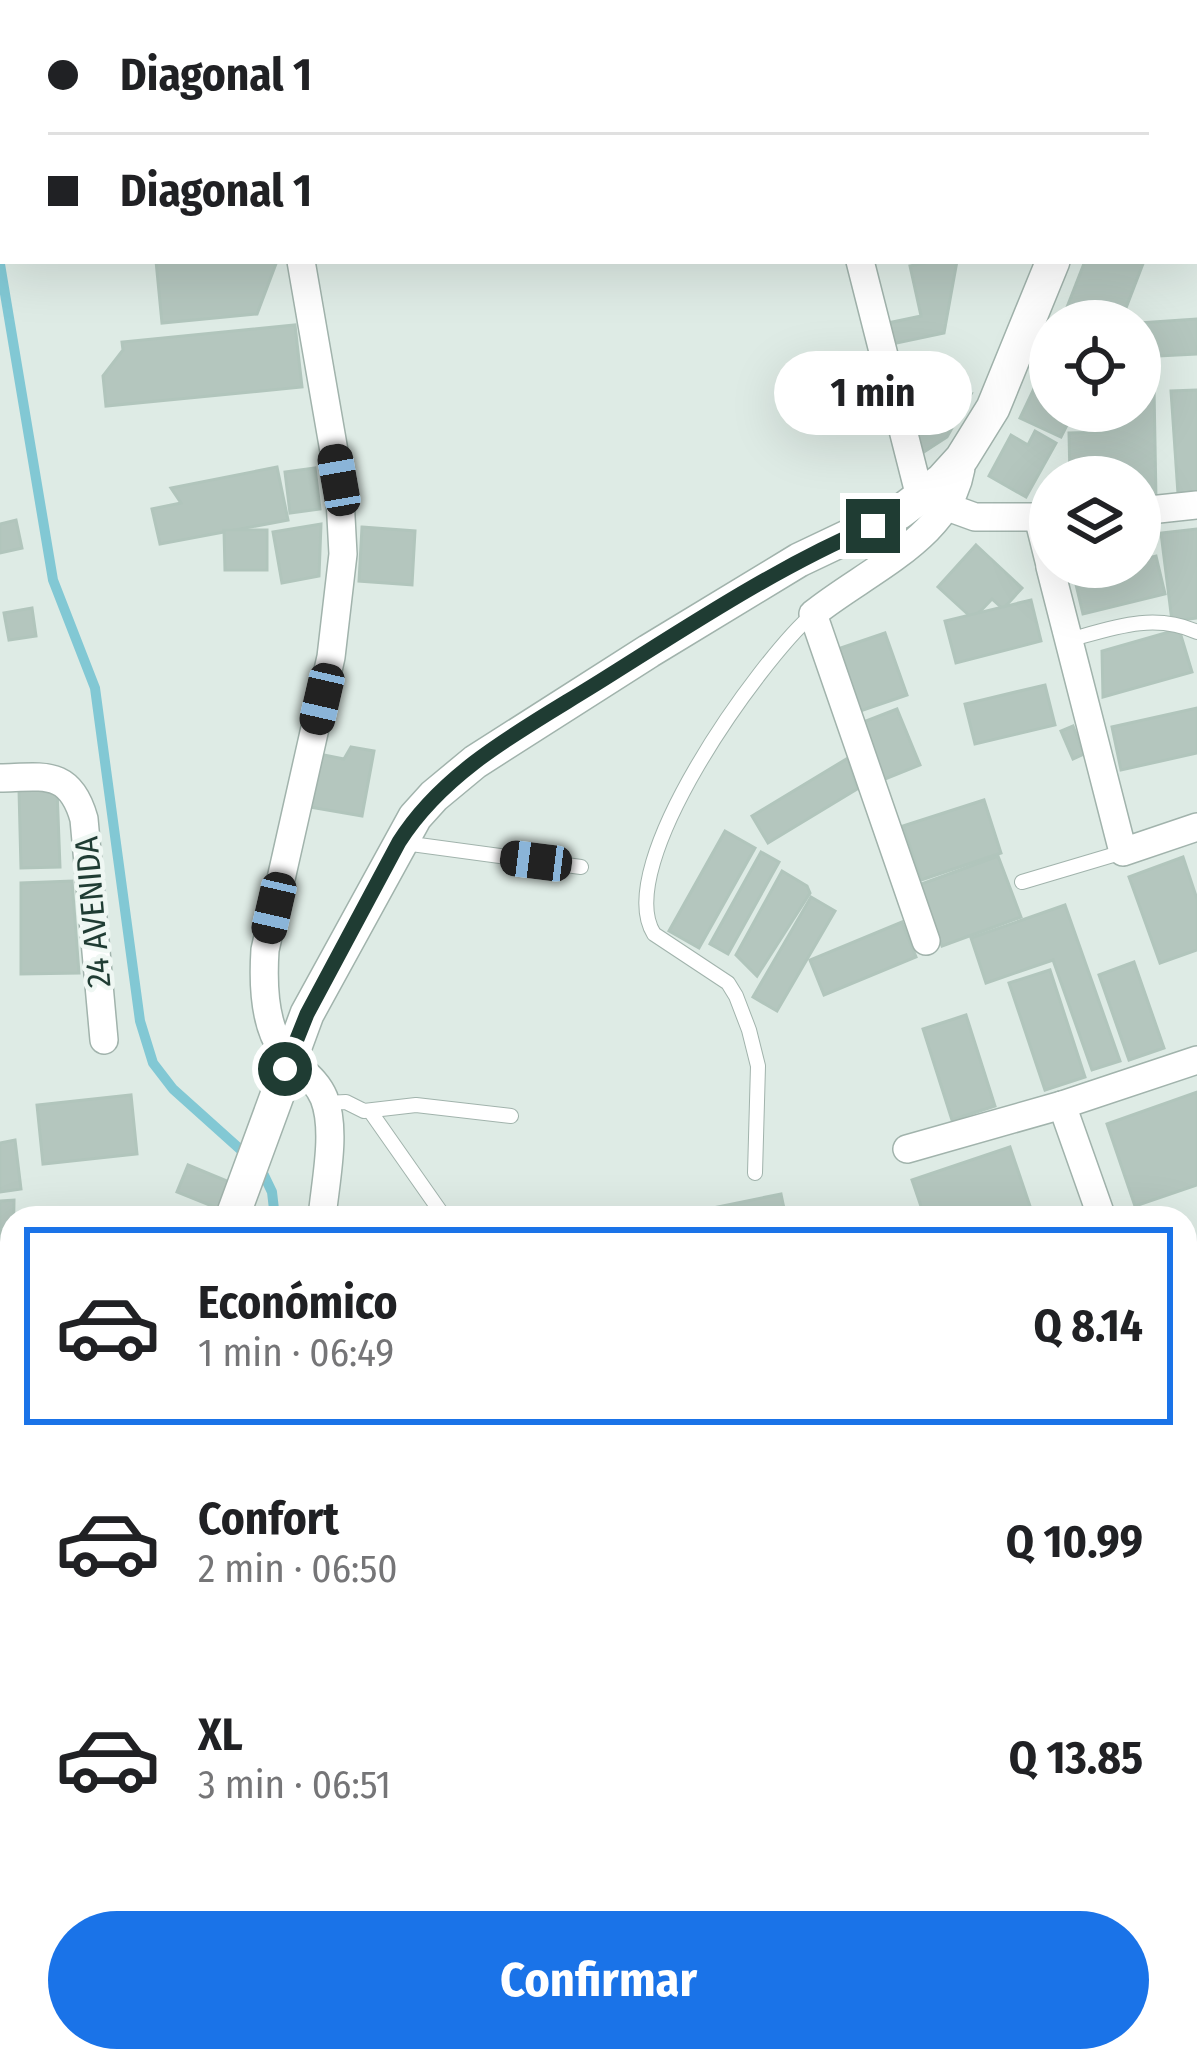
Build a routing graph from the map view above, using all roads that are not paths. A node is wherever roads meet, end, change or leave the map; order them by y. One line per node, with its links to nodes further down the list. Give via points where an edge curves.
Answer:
1 (302, 264): 20 (street, via 339,480 343,554 331,657 265,950 270,1022)
2 (861, 264): 4 (street)
3 (1052, 264): 4 (street, via 993,407)
4 (934, 502): 7 (street, via 975,517); 9 (street, via 934,525); 14 (street, via 799,560 649,651 475,762 434,796)
5 (1197, 506): 6 (street)
6 (1161, 509)
7 (1029, 517)
8 (1056, 588): 11 (street)
9 (813, 614): 18 (street); 27 (lane, via 755,680 692,775 663,830 645,906 654,934 736,996 758,1066)
10 (1197, 632): 11 (lane, via 1138,622)
11 (1069, 640): 15 (street)
12 (0, 778): 19 (street, 24 AVENIDA, via 55,778 79,801)
13 (1197, 827): 15 (street)
14 (399, 842): 16 (lane); 20 (street)
15 (1123, 852): 17 (lane)
16 (581, 867)
17 (1022, 882)
18 (926, 941)
19 (104, 1040)
20 (290, 1058): 22 (street); 28 (street)
21 (1197, 1060): 23 (street)
22 (326, 1103): 24 (lane); 29 (street)
23 (1062, 1105): 26 (street); 31 (street)
24 (370, 1111): 25 (lane, via 416,1105); 30 (lane)
25 (511, 1116)
26 (907, 1149)
27 (755, 1173)
28 (237, 1206)
29 (323, 1206)
30 (437, 1206)
31 (1098, 1206)

